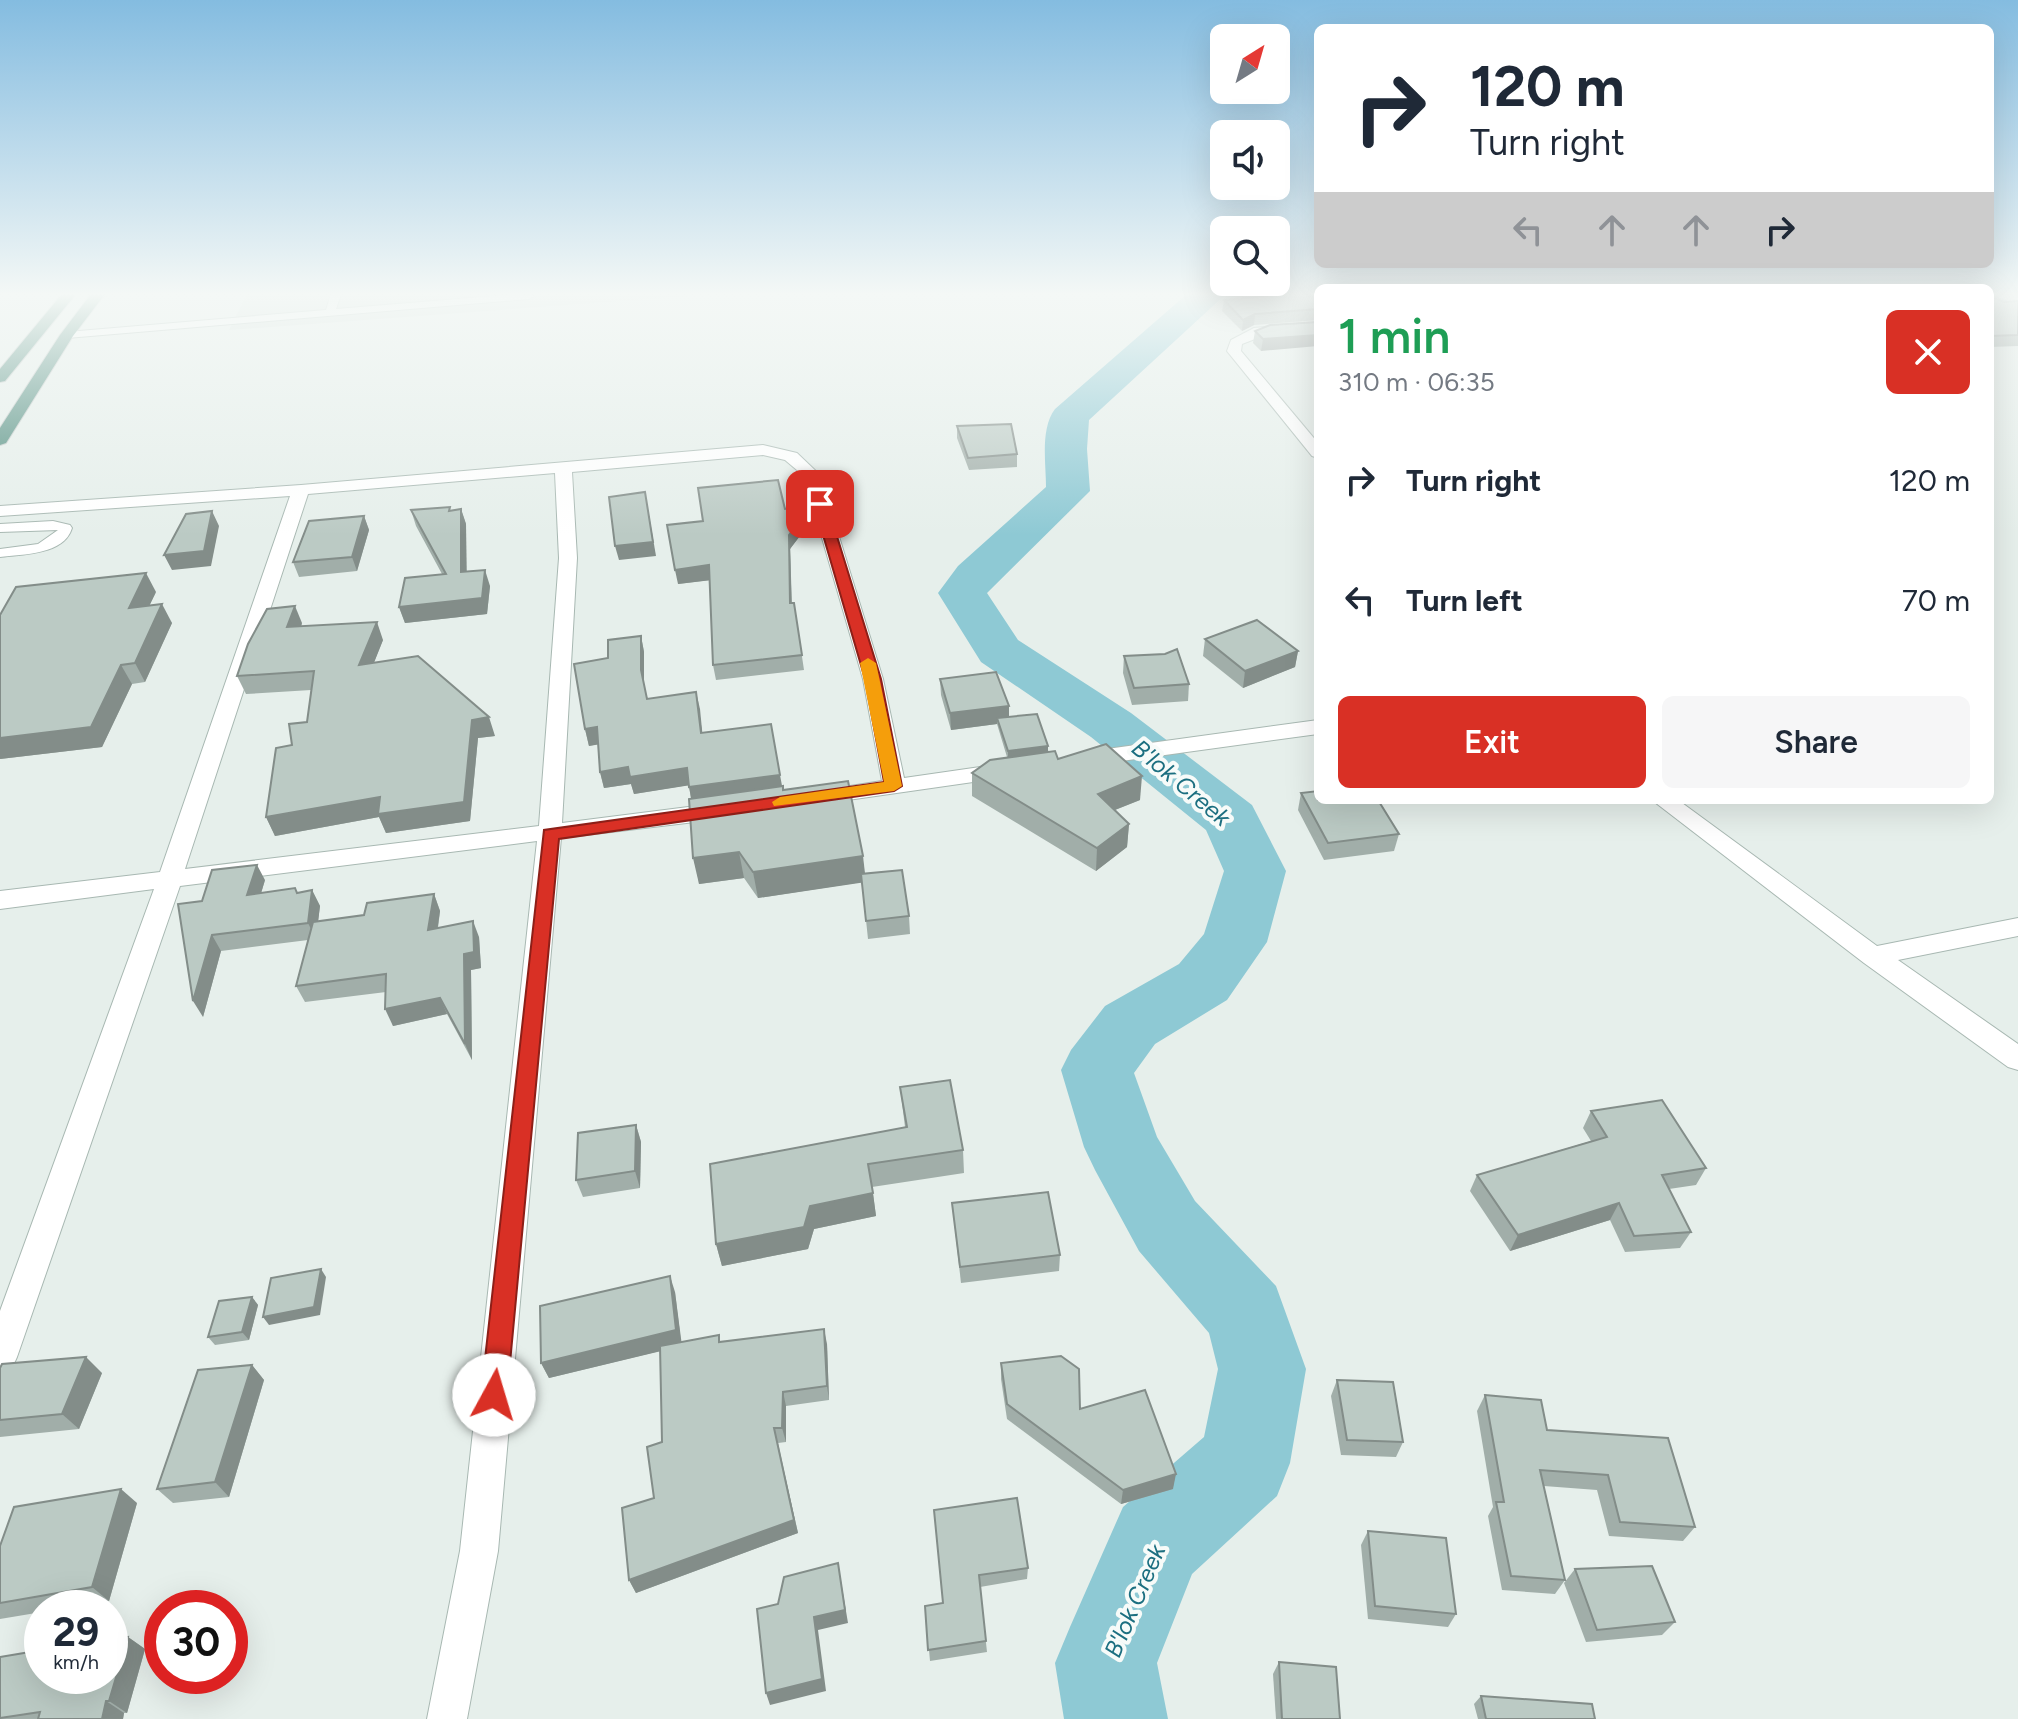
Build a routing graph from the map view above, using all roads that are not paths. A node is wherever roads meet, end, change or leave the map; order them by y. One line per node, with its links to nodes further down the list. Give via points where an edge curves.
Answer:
1 (42, 374): 3 (highway)
2 (1253, 374): 4 (street)
3 (0, 440)
4 (1314, 448)
5 (563, 467): 6 (street); 13 (street, via 763,450 802,461 812,475 873,679); 17 (street, via 568,558)
6 (301, 490): 7 (street); 18 (street)
7 (0, 511)
8 (0, 528): 9 (lane, via 65,528 42,548)
9 (0, 553)
10 (1314, 728): 11 (street)
11 (1065, 762)
12 (1018, 769): 13 (street)
13 (894, 786): 14 (street)
14 (804, 799)
15 (1668, 804): 21 (street)
16 (743, 807): 17 (street)
17 (550, 834): 18 (street); 24 (street, via 479,1551)
18 (170, 879): 19 (street); 23 (street)
19 (0, 900)
20 (2018, 927): 21 (street)
21 (1873, 956): 22 (street)
22 (2018, 1059)
23 (0, 1357)
24 (447, 1719)

